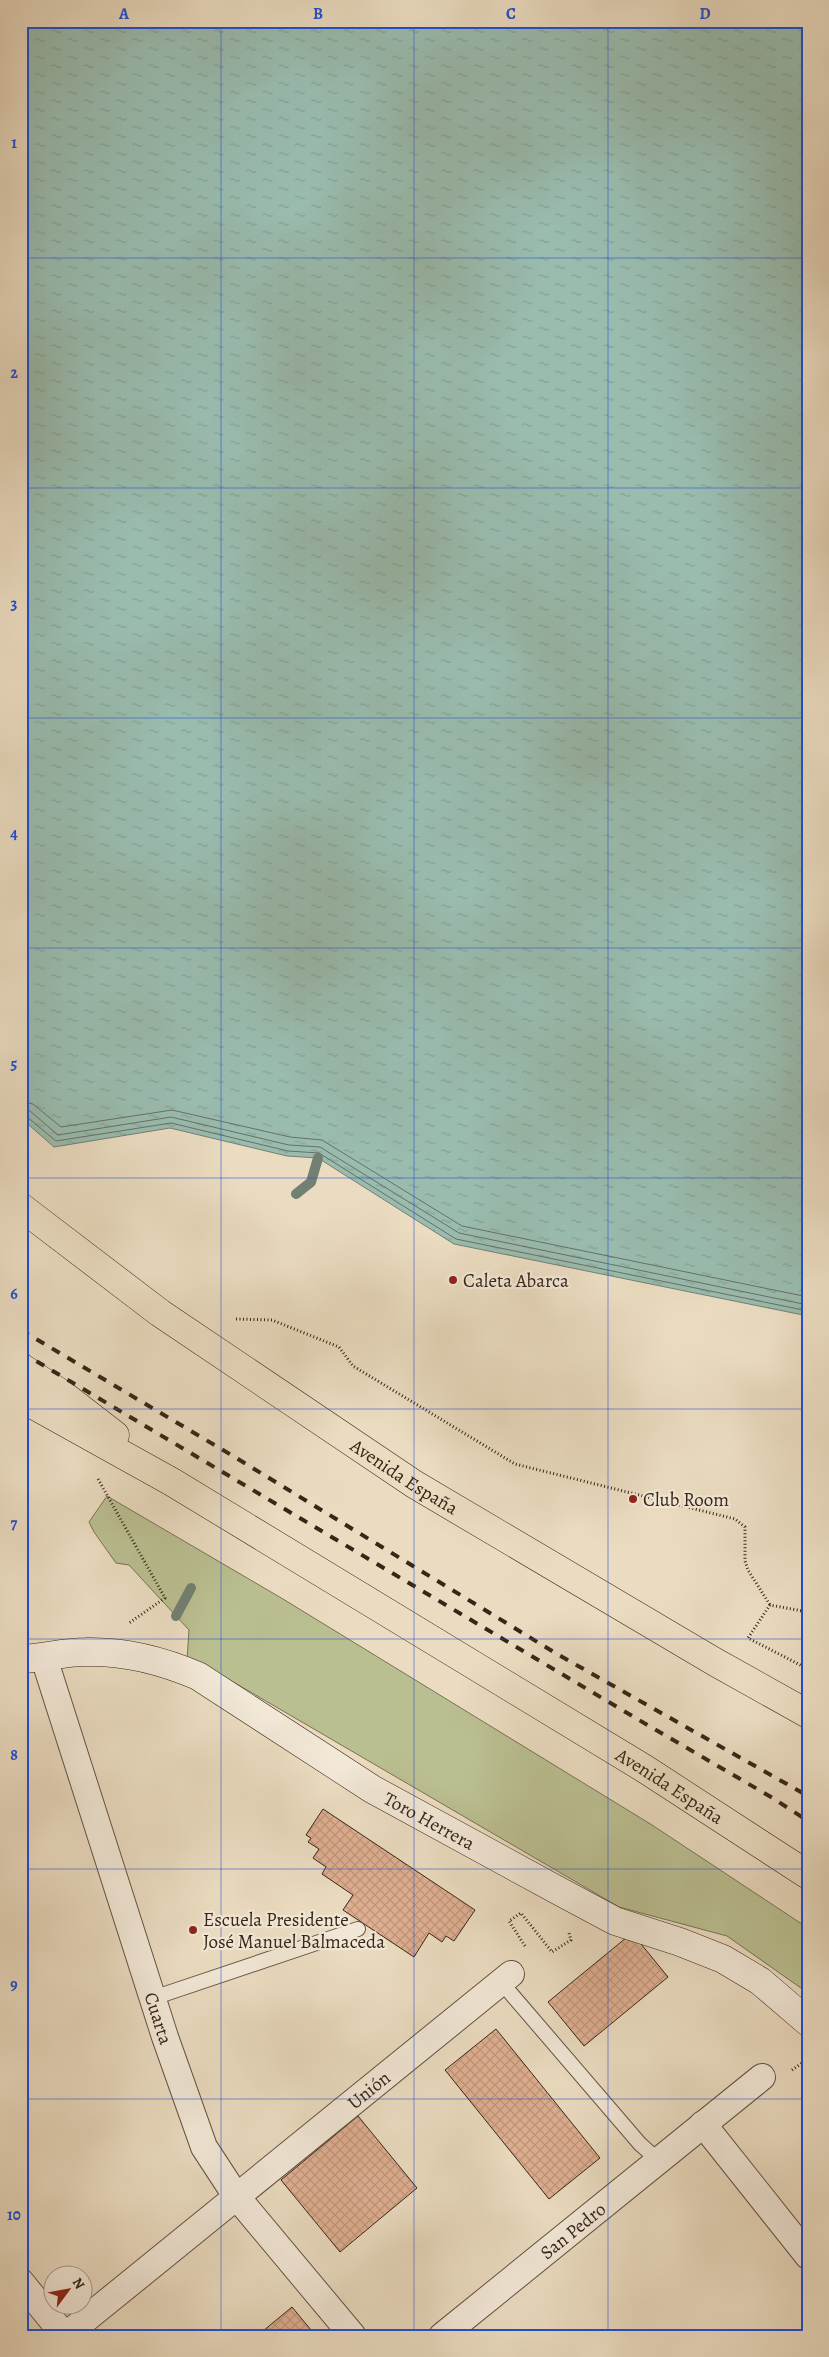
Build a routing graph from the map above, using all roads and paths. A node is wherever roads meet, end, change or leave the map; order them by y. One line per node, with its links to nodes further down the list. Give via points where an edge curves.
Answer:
1 (21, 1207): 12 (main road, Avenida España, via 160,1313 414,1484)
2 (236, 1318): 7 (path, via 272,1320 339,1347 353,1366 515,1464 735,1520 745,1527 748,1570)
3 (21, 1367): 6 (main road, Avenida España, via 62,1394)
4 (21, 1398): 6 (main road, Avenida España)
5 (95, 1474): 9 (path, via 165,1598)
6 (172, 1482): 13 (main road, Avenida España, via 645,1769)
7 (770, 1605): 8 (path); 11 (path, via 748,1638)
8 (808, 1612)
9 (125, 1625)
10 (32, 1659): 14 (street, Toro Herrera, via 85,1652 114,1653 143,1656 171,1664 198,1676 372,1789); 17 (street, Cuarta)
11 (808, 1668)
12 (808, 1714)
13 (808, 1875)
14 (558, 1891): 16 (path, via 571,1940 552,1952 521,1913 509,1921 532,1957); 18 (street, Toro Herrera, via 615,1921 723,1959 760,1981)
15 (358, 1929): 17 (lane)
16 (506, 1978): 21 (lane, via 640,2144); 22 (street, Unión)
17 (153, 1998): 22 (street, Cuarta, via 204,2147)
18 (808, 2022)
19 (762, 2077): 20 (street, San Pedro)
20 (703, 2124): 21 (street, San Pedro); 23 (street)
21 (658, 2160): 27 (street, San Pedro)
22 (236, 2196): 25 (street, Unión); 26 (street, Cuarta)
23 (808, 2256)
24 (21, 2282): 25 (street)
25 (65, 2336)
26 (353, 2336)
27 (442, 2336)

